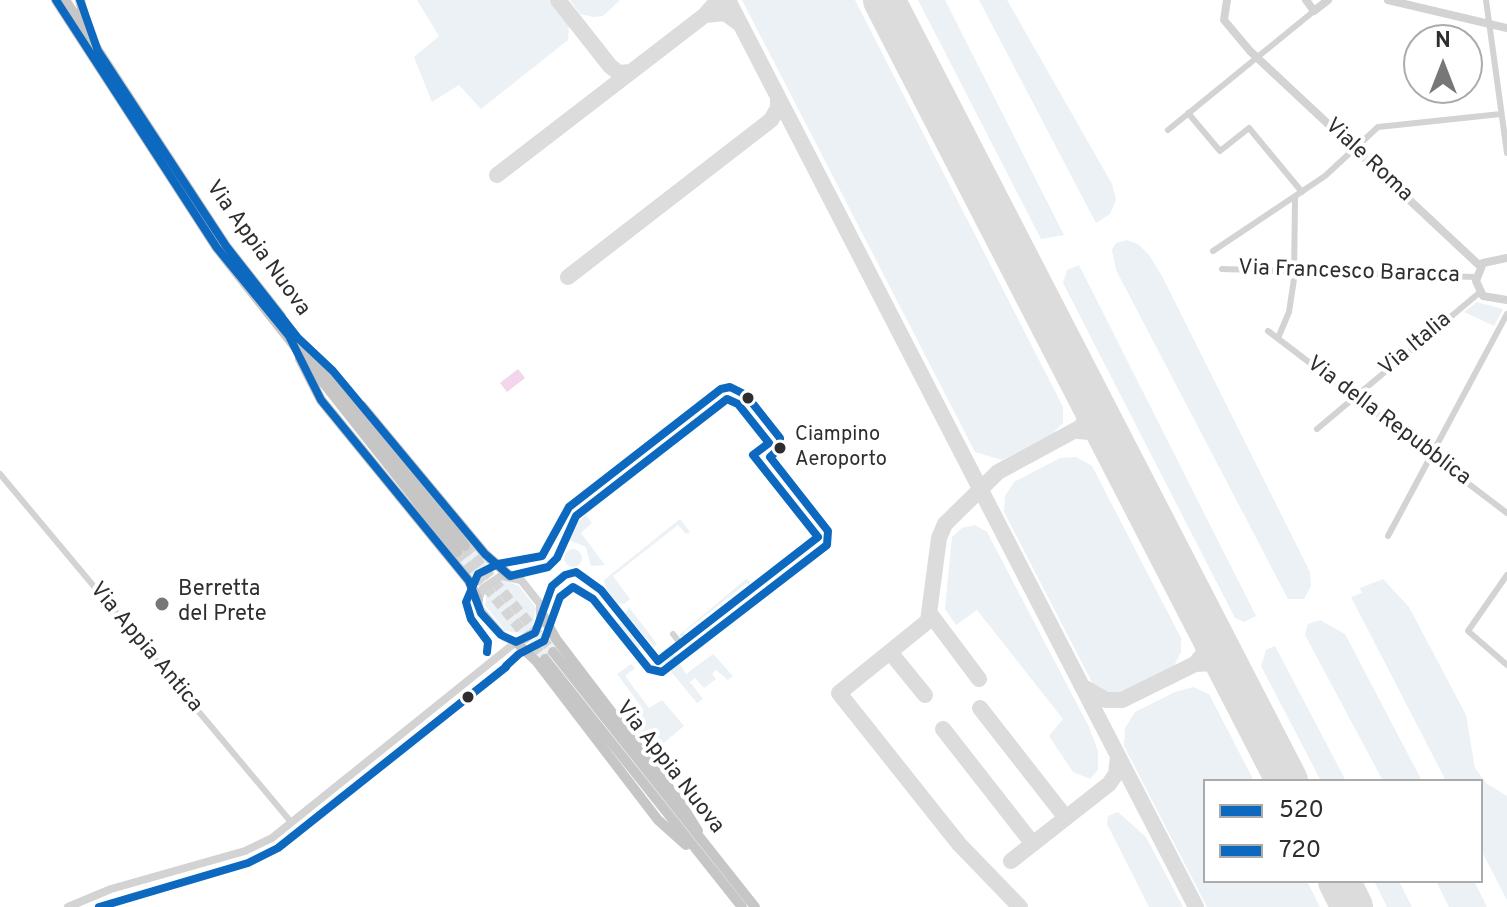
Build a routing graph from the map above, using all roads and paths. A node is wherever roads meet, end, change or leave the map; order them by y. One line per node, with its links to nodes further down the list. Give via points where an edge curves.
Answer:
1 (56, 0): 31 (main road, Via Appia Nuova, via 217,248)
2 (65, 0): 12 (main road, Via Appia Nuova)
3 (80, 0): 12 (main road)
4 (1227, 0): 13 (street, Viale Roma, via 1224,20)
5 (1306, 0): 9 (street)
6 (1328, 0): 9 (street)
7 (1388, 0): 10 (street)
8 (1486, 0): 10 (street)
9 (1314, 11): 13 (street)
10 (1489, 24): 11 (street); 15 (street)
11 (1507, 28)
12 (98, 51): 31 (main road, Via Appia Nuova, via 226,246)
13 (1255, 56): 14 (street); 17 (street, Viale Roma)
14 (1188, 113): 16 (street); 19 (street, via 1220,151 1249,128)
15 (1501, 114): 17 (street, via 1378,127); 18 (street)
16 (1168, 130)
17 (1354, 148): 19 (street); 23 (street, Viale Roma)
18 (1507, 153)
19 (1302, 192): 20 (street)
20 (1295, 198): 21 (street); 25 (street)
21 (1213, 251)
22 (1507, 258): 23 (street)
23 (1480, 266): 26 (street)
24 (1222, 269): 25 (street, Via Francesco Baracca)
25 (1294, 272): 26 (street, Via Francesco Baracca); 32 (street, via 1289,312)
26 (1476, 277): 27 (street)
27 (1479, 293): 28 (street); 33 (street, Via Italia)
28 (1507, 300)
29 (1507, 314): 35 (street)
30 (1268, 331): 32 (street, Via della Repubblica)
31 (293, 337): 39 (main road, Via Appia Nuova); 41 (main road, via 333,371 485,554); 42 (main road, via 321,400 469,581)
32 (1278, 338): 33 (street, Via della Repubblica)
33 (1355, 396): 34 (street, Via Italia); 35 (street, Via della Repubblica)
34 (1317, 429)
35 (1431, 456): 37 (street, Via della Repubblica); 38 (street)
36 (0, 474): 51 (street, Via Appia Antica)
37 (1507, 513)
38 (1388, 536)
39 (461, 549)
40 (1507, 575): 50 (street, via 1468,631)
41 (510, 576): 42 (street, via 490,580); 43 (street, via 531,590)
42 (478, 600): 44 (street)
43 (542, 614): 46 (street, via 535,633); 52 (main road, via 682,804)
44 (498, 632): 46 (street); 49 (street)
45 (673, 634): 47 (street)
46 (516, 642): 49 (street); 52 (main road, via 659,821)
47 (680, 643)
48 (549, 655): 52 (main road, Via Appia Nuova)
49 (498, 658): 51 (street)
50 (1507, 665)
51 (291, 822): 53 (street, via 245,851 111,889)
52 (704, 854): 54 (main road, Via Appia Nuova); 55 (main road, Via Appia Nuova)
53 (68, 907)
54 (742, 907)
55 (755, 907)

